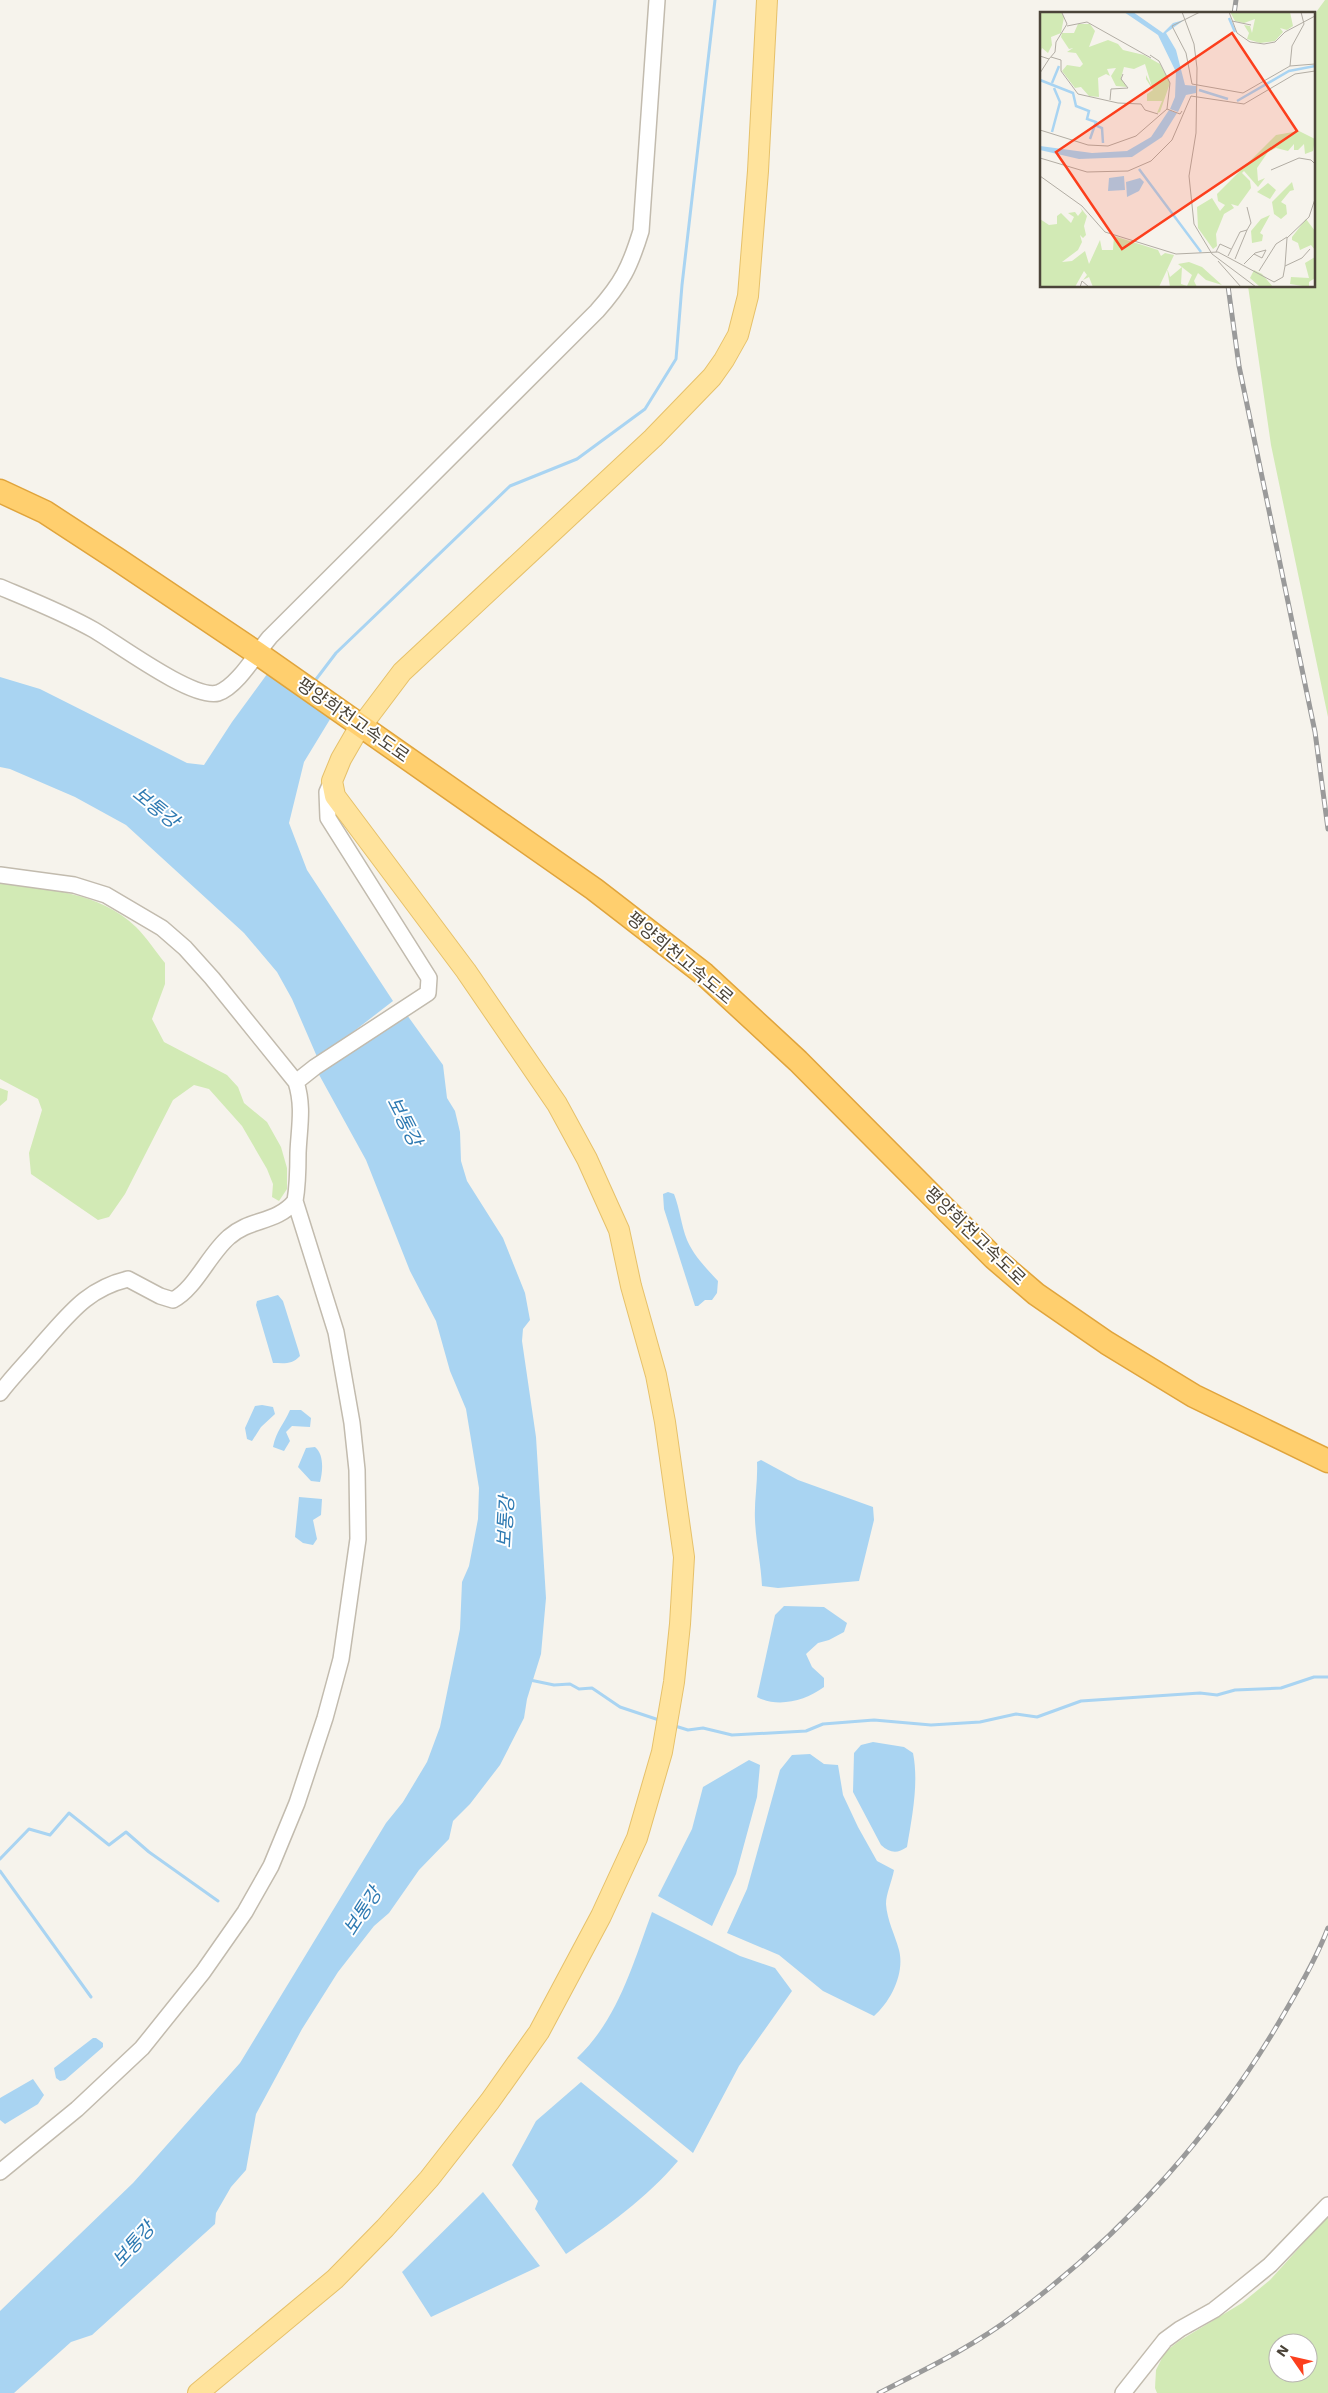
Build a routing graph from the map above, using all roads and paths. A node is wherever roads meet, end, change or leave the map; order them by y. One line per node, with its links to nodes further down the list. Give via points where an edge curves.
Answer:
1 (657, 0): 6 (street, via 641,231 630,265 616,289)
2 (767, 0): 7 (main road, via 748,296 738,335 724,360 712,377 653,438 402,672)
3 (0, 479): 6 (highway, 평양희천고속도로, via 47,502 110,540)
4 (0, 491): 6 (highway, 평양희천고속도로, via 44,512)
5 (0, 587): 6 (street, via 93,629 184,685 206,693 218,693 225,688)
6 (264, 650): 7 (highway, 평양희천고속도로)
7 (360, 718): 8 (main road); 13 (highway, 평양희천고속도로, via 611,888 706,962 769,1019 967,1217 1068,1301 1190,1380); 14 (highway, 평양희천고속도로, via 594,888 704,974 798,1061 994,1258 1036,1294 1107,1343 1194,1396)
8 (332, 781): 10 (street, via 327,792 328,818 429,978 428,992); 17 (main road, via 336,796 466,971 557,1104 587,1159 619,1230 665,1422 684,1557 680,1624 662,1752 637,1838 601,1916 539,2032 429,2179 385,2228 335,2279)
9 (0, 875): 10 (street, via 74,885 98,892 162,928 212,978)
10 (296, 1082): 11 (street, via 302,1109 299,1182)
11 (295, 1201): 12 (street, via 287,1211 247,1225 230,1235 182,1295 173,1300 128,1279 107,1284 88,1296 66,1316); 15 (street, via 336,1332 357,1470 358,1539 341,1659 325,1718 297,1803 271,1866 245,1912 203,1972 142,2048 77,2109)
12 (0, 1393)
13 (1328, 1448)
14 (1328, 1461)
15 (0, 2172)
16 (1328, 2205): 18 (street, via 1251,2281 1214,2310 1165,2340)
17 (198, 2393)
18 (1123, 2393)

